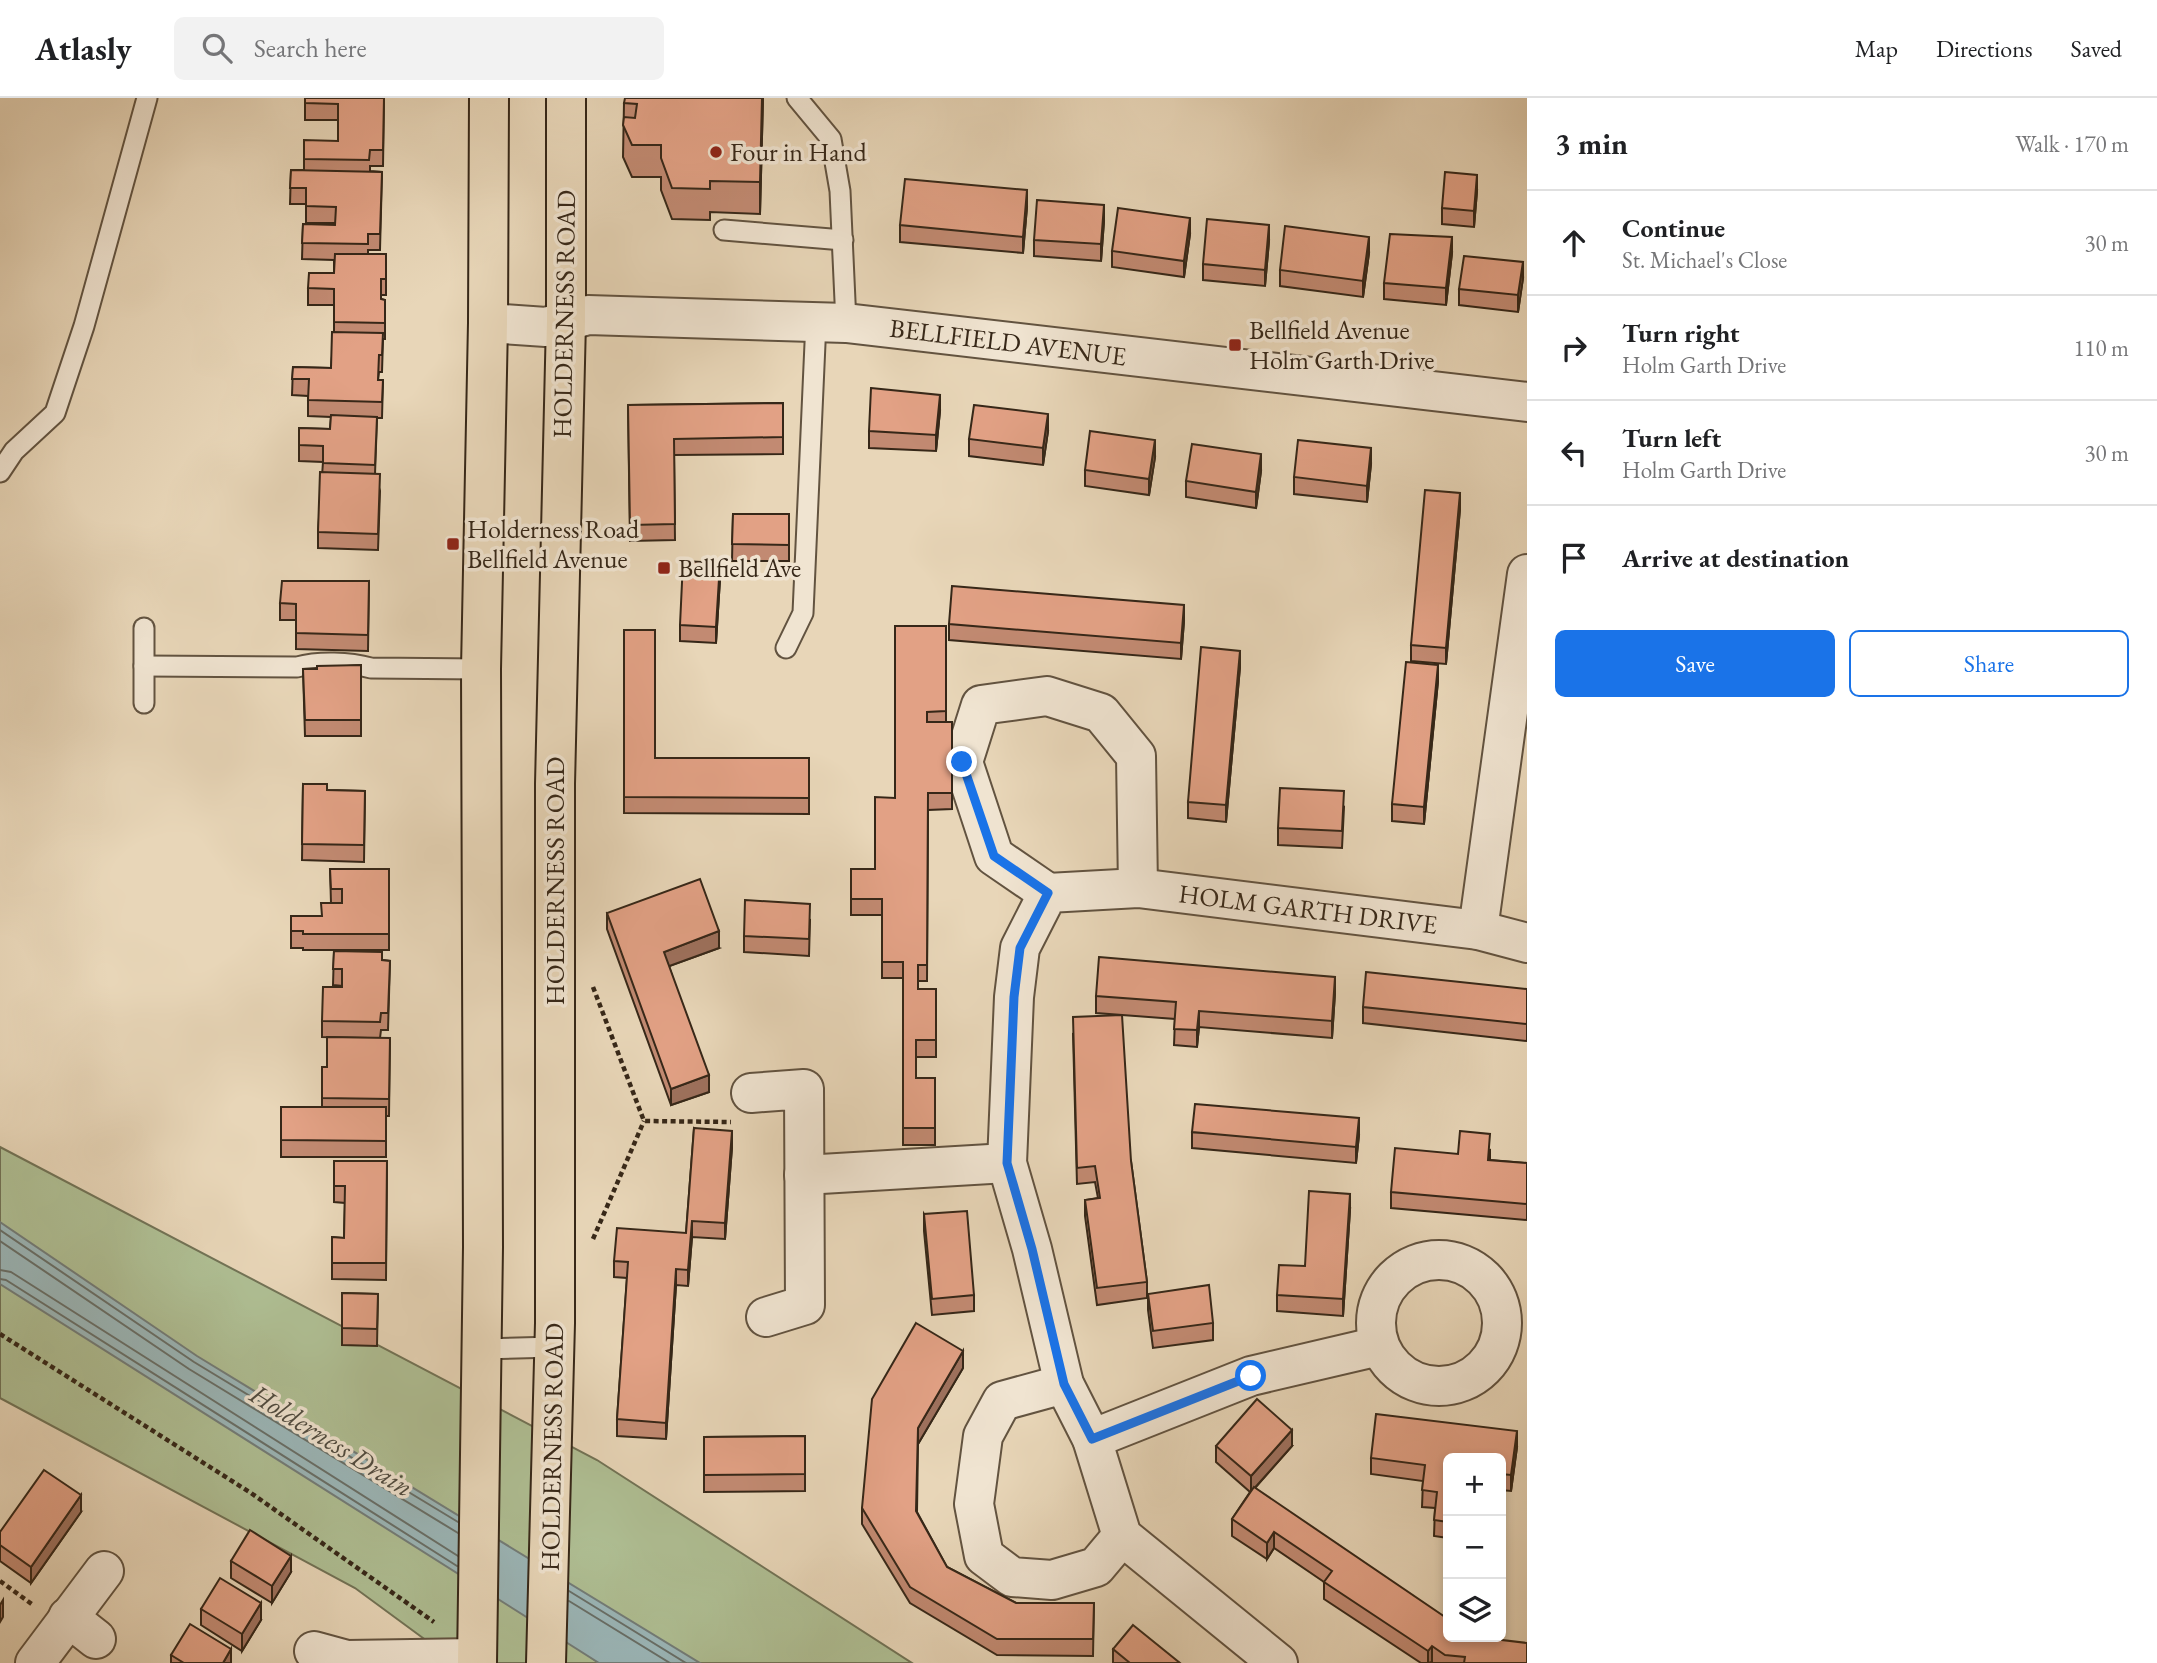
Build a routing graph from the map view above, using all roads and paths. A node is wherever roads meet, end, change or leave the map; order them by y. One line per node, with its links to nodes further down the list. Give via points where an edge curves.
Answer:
1 (147, 98): 11 (lane, via 55,413 14,451)
2 (489, 98): 9 (highway)
3 (566, 98): 7 (highway, HOLDERNESS ROAD)
4 (797, 98): 6 (lane, via 831,139)
5 (724, 230): 6 (lane)
6 (843, 240): 8 (lane)
7 (566, 321): 8 (street, BELLFIELD AVENUE, via 588,315); 9 (street, BELLFIELD AVENUE, via 546,327); 31 (highway, HOLDERNESS ROAD, via 554,809)
8 (831, 322): 10 (street, BELLFIELD AVENUE); 14 (lane, via 803,613)
9 (488, 323): 16 (highway)
10 (1527, 402)
11 (0, 472)
12 (1527, 574): 20 (street)
13 (144, 628): 15 (lane)
14 (786, 648)
15 (144, 666): 16 (lane); 17 (lane)
16 (481, 669): 32 (highway)
17 (144, 704)
18 (1138, 888): 19 (street, HOLM GARTH DRIVE); 19 (street, via 1136,757 1101,713 1047,696 981,705 962,762 994,856); 20 (street, HOLM GARTH DRIVE)
19 (1048, 893): 25 (street, via 1020,948)
20 (1478, 930): 21 (street, HOLM GARTH DRIVE)
21 (1527, 943)
22 (592, 984): 24 (path)
23 (751, 1093): 24 (path, via 744,1122); 26 (street, via 804,1088)
24 (644, 1121): 27 (path)
25 (1007, 1163): 26 (street); 33 (street)
26 (804, 1175): 28 (street, via 805,1305)
27 (589, 1247)
28 (766, 1317)
29 (0, 1334): 39 (path, via 251,1493 439,1625)
30 (1379, 1346): 34 (street, via 1251,1376)
31 (555, 1347): 32 (lane); 42 (highway, HOLDERNESS ROAD)
32 (482, 1349): 39 (highway)
33 (1064, 1384): 34 (street); 35 (street, via 1002,1401 983,1436 974,1504 984,1556 1012,1577 1052,1580 1096,1567)
34 (1092, 1439): 35 (street)
35 (1122, 1536): 43 (street)
36 (104, 1571): 38 (street)
37 (0, 1581): 38 (path)
38 (75, 1627): 41 (street)
39 (477, 1646): 40 (street, via 347,1660)
40 (314, 1651)
41 (35, 1663)
42 (547, 1663)
43 (1278, 1663)

